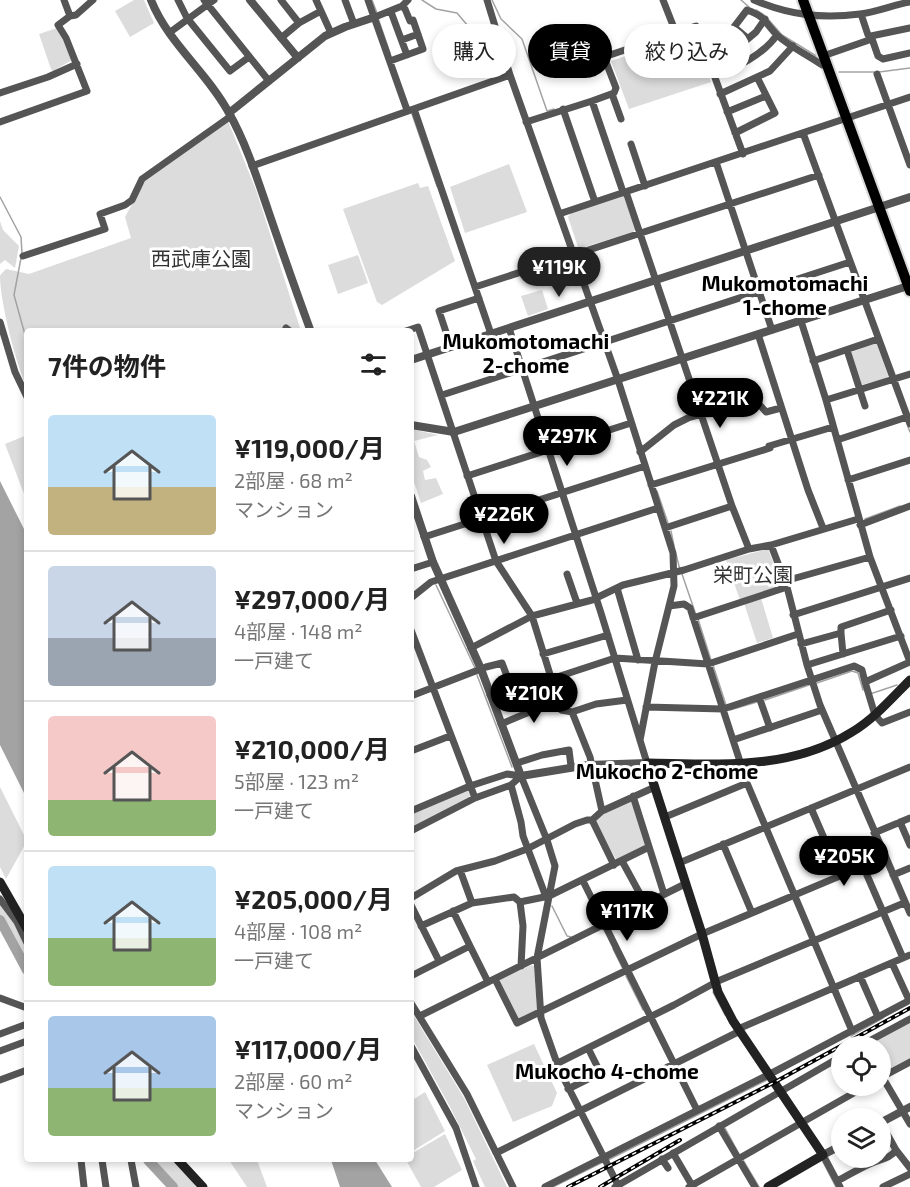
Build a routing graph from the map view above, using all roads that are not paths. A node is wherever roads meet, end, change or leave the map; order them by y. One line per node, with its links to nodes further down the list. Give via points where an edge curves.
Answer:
1 (64, 0): 23 (street)
2 (93, 0): 23 (street)
3 (151, 0): 33 (street)
4 (178, 0): 25 (street)
5 (214, 0): 16 (street)
6 (250, 0): 38 (street)
7 (281, 0): 27 (street)
8 (316, 0): 19 (street)
9 (345, 0): 28 (street)
10 (368, 0): 24 (street)
11 (408, 0): 18 (street)
12 (487, 0): 29 (street)
13 (663, 0): 30 (street)
14 (754, 0): 22 (street, via 783,12)
15 (803, 0): 22 (main road)
16 (205, 2): 25 (street); 45 (street)
17 (906, 2): 21 (street)
18 (402, 6): 20 (street); 35 (street)
19 (321, 11): 27 (street); 34 (street)
20 (392, 12): 24 (street); 40 (street)
21 (861, 14): 22 (street); 39 (street)
22 (808, 15): 48 (main road)
23 (70, 16): 50 (street, via 58,25)
24 (375, 17): 28 (street); 49 (street)
25 (187, 18): 33 (street); 45 (street, via 230,71)
26 (765, 19): 31 (street, via 747,10); 36 (street); 37 (street)
27 (299, 23): 38 (street)
28 (354, 24): 34 (street)
29 (494, 24)
30 (672, 24)
31 (736, 24)
32 (910, 28): 39 (street)
33 (169, 33): 67 (street, via 207,78)
34 (332, 33): 46 (street)
35 (418, 34): 40 (street); 44 (street, via 423,49)
36 (777, 35): 41 (street); 47 (street)
37 (750, 36)
38 (281, 38): 46 (street)
39 (871, 38): 43 (street, via 883,59); 48 (street)
40 (402, 40): 44 (street)
41 (793, 46): 48 (street, via 822,65); 55 (street)
42 (624, 50): 58 (street, via 604,57 616,88)
43 (910, 53)
44 (407, 55): 49 (street)
45 (249, 57): 56 (street)
46 (298, 58): 56 (street)
47 (750, 59)
48 (825, 60): 68 (main road)
49 (390, 61): 65 (street)
50 (77, 64): 57 (street); 70 (street, via 87,92)
51 (877, 74): 63 (street)
52 (501, 78): 65 (street)
53 (511, 78): 71 (street)
54 (715, 78): 59 (street)
55 (758, 79): 59 (street); 60 (street)
56 (269, 81): 67 (street)
57 (0, 93)
58 (612, 94): 62 (street); 69 (street)
59 (720, 94): 66 (street)
60 (766, 96): 66 (street); 72 (street, via 775,113)
61 (910, 97): 63 (street)
62 (592, 100): 64 (street); 82 (street)
63 (888, 105): 68 (street); 75 (street)
64 (563, 109): 71 (street); 84 (street)
65 (410, 110): 79 (street); 95 (street)
66 (727, 112): 72 (street)
67 (230, 114): 79 (street); 92 (street, via 142,179 132,200 100,214 105,229)
68 (847, 118): 73 (street); 86 (main road)
69 (621, 119)
70 (0, 122)
71 (526, 122): 87 (street)
72 (735, 133): 76 (street)
73 (803, 133): 76 (street); 80 (street)
74 (631, 144): 81 (street)
75 (907, 148): 78 (street)
76 (743, 154): 77 (street)
77 (716, 162): 81 (street); 85 (street)
78 (910, 165)
79 (252, 166): 104 (street)
80 (819, 175): 85 (street); 88 (street)
81 (645, 186): 82 (street)
82 (624, 192): 84 (street); 89 (street)
83 (910, 197): 86 (street)
84 (595, 202): 87 (street)
85 (731, 203): 89 (street); 90 (street)
86 (880, 208): 88 (street); 96 (main road)
87 (559, 214): 91 (street)
88 (836, 222): 90 (street); 93 (street)
89 (641, 233): 91 (street); 94 (street)
90 (746, 252): 94 (street); 97 (street)
91 (575, 255): 95 (street); 100 (street)
92 (23, 256)
93 (850, 262): 97 (street); 99 (street)
94 (656, 281): 100 (street); 103 (street)
95 (475, 286): 98 (street)
96 (909, 286): 99 (street)
97 (759, 292): 103 (street); 107 (street)
98 (479, 298): 108 (street); 112 (street, via 439,311)
99 (864, 300): 102 (street); 110 (street)
100 (591, 301): 106 (street); 111 (street)
101 (0, 321): 123 (street)
102 (801, 321): 107 (street); 117 (street)
103 (670, 322): 111 (street); 116 (street)
104 (309, 328)
105 (414, 328): 114 (street, via 418,327)
106 (509, 328): 108 (street); 118 (street)
107 (772, 330): 109 (street)
108 (491, 334): 112 (street)
109 (758, 334): 116 (street); 128 (street)
110 (878, 339): 113 (street); 120 (street)
111 (605, 342): 118 (street); 121 (street)
112 (451, 347): 114 (street)
113 (847, 350): 117 (street); 122 (street)
114 (427, 355): 115 (street); 124 (street)
115 (414, 359)
116 (684, 359): 121 (street); 129 (street)
117 (813, 361): 125 (street)
118 (523, 368): 124 (street); 127 (street)
119 (910, 374): 120 (street)
120 (893, 379): 122 (street); 130 (street)
121 (618, 380): 127 (street); 131 (street)
122 (860, 389): 125 (street); 126 (street)
123 (24, 391)
124 (442, 395): 134 (street)
125 (826, 400): 133 (street)
126 (865, 406)
127 (535, 407): 134 (street); 137 (street)
128 (781, 408): 129 (street, via 766,412 755,402); 135 (street)
129 (702, 414): 138 (street, via 674,425); 140 (street)
130 (909, 421): 136 (street)
131 (631, 423): 137 (street); 138 (street)
132 (414, 425): 134 (street)
133 (833, 427): 135 (street); 136 (street)
134 (454, 432): 142 (street)
135 (791, 438): 140 (street, via 743,457); 153 (street)
136 (837, 440): 143 (street)
137 (549, 450): 142 (street); 145 (street)
138 (640, 452): 141 (street)
139 (910, 460): 143 (street)
140 (718, 462): 144 (street); 147 (street)
141 (645, 466): 144 (street); 145 (street)
142 (467, 476): 150 (street)
143 (848, 480): 151 (street)
144 (651, 484): 149 (street)
145 (562, 492): 150 (street); 154 (street)
146 (414, 505): 155 (street)
147 (732, 506): 152 (street); 157 (street)
148 (910, 506): 151 (street)
149 (658, 508): 152 (street); 154 (street)
150 (481, 518): 155 (street); 159 (street)
151 (859, 522): 153 (street); 158 (street)
152 (665, 528): 162 (street)
153 (823, 528): 156 (street)
154 (576, 535): 159 (street); 170 (street)
155 (424, 537): 160 (street)
156 (771, 545): 157 (street); 166 (street)
157 (749, 549): 162 (street)
158 (870, 557): 166 (street); 167 (street)
159 (495, 561): 165 (street); 175 (street)
160 (433, 562): 161 (street); 165 (street)
161 (414, 568)
162 (674, 572): 168 (street); 172 (street)
163 (567, 574): 171 (street)
164 (910, 578): 167 (street)
165 (440, 580): 169 (street); 183 (street)
166 (786, 584): 174 (street); 176 (street)
167 (882, 587): 173 (street); 174 (street)
168 (617, 588): 170 (street); 187 (street)
169 (414, 596)
170 (596, 596): 171 (street); 179 (street)
171 (577, 603): 175 (street)
172 (669, 606): 176 (street, via 687,605); 188 (street)
173 (891, 610): 177 (street, via 841,627); 180 (street)
174 (794, 615): 178 (street)
175 (531, 616): 183 (street); 184 (street)
176 (696, 617): 190 (street)
177 (841, 633): 182 (street); 185 (street)
178 (798, 634): 182 (street); 190 (street)
179 (608, 635): 184 (street); 186 (street)
180 (901, 636): 185 (street); 189 (street)
181 (414, 644): 197 (street)
182 (801, 644): 191 (street)
183 (471, 648): 192 (street)
184 (543, 654): 193 (street)
185 (843, 654): 191 (street)
186 (615, 658): 187 (street); 193 (street); 202 (street)
187 (638, 660): 188 (street)
188 (655, 662): 190 (street); 203 (street)
189 (910, 662): 196 (street)
190 (710, 663): 204 (street)
191 (807, 665): 194 (street)
192 (481, 669): 197 (street); 199 (street); 199 (street, via 502,663 511,687)
193 (551, 679): 201 (street)
194 (811, 679): 196 (street, via 854,666 862,670); 200 (street); 205 (street)
195 (910, 680): 208 (main road)
196 (865, 682): 208 (street)
197 (433, 687): 198 (street); 211 (street)
198 (414, 695)
199 (490, 695): 209 (street)
200 (759, 697): 204 (street); 210 (street)
201 (558, 700): 206 (street, via 561,710); 209 (street)
202 (627, 700): 206 (street); 212 (street)
203 (646, 707): 204 (street); 212 (street)
204 (723, 709): 213 (street)
205 (822, 710): 210 (street); 214 (street)
206 (572, 712): 218 (street)
207 (910, 712): 208 (street, via 882,723)
208 (875, 715): 214 (main road)
209 (501, 724): 216 (street)
210 (770, 728): 213 (street)
211 (450, 736): 215 (street); 225 (street)
212 (640, 740): 217 (street)
213 (733, 740): 219 (street)
214 (836, 741): 219 (main road, via 787,759); 227 (street)
215 (414, 750)
216 (516, 763): 220 (street, via 568,750); 222 (street)
217 (647, 763): 218 (street); 219 (main road); 226 (main road)
218 (592, 764): 220 (street); 232 (street)
219 (741, 764): 223 (street)
220 (571, 766): 222 (street)
221 (910, 767): 227 (street)
222 (521, 776): 224 (street); 225 (street, via 507,774); 240 (street)
223 (747, 783): 233 (street); 237 (street)
224 (510, 785): 229 (street); 244 (street)
225 (470, 786): 229 (street); 231 (street)
226 (655, 787): 228 (street); 233 (main road)
227 (855, 789): 230 (street); 239 (street)
228 (633, 796): 232 (street); 243 (street)
229 (475, 798): 238 (street)
230 (811, 808): 237 (street); 252 (street)
231 (414, 810)
232 (602, 811): 235 (street)
233 (665, 817): 247 (main road)
234 (910, 818): 236 (street)
235 (592, 820): 240 (street, via 575,824); 248 (street)
236 (900, 822): 239 (street); 242 (street)
237 (766, 826): 241 (street); 258 (street)
238 (414, 829)
239 (874, 833): 245 (street)
240 (547, 840): 244 (street); 260 (street, via 555,866)
241 (723, 844): 247 (street); 269 (street)
242 (910, 845)
243 (649, 847): 246 (street); 257 (street)
244 (527, 849): 251 (street); 260 (street)
245 (885, 856): 249 (street); 253 (street)
246 (622, 861): 248 (street); 264 (street)
247 (679, 863): 256 (main road)
248 (614, 865): 254 (street)
249 (863, 866): 252 (street); 268 (street)
250 (910, 868): 253 (street)
251 (460, 870): 259 (street); 263 (street)
252 (840, 875): 258 (street)
253 (893, 875): 265 (street)
254 (583, 881): 260 (street); 271 (street)
255 (0, 882): 273 (main road)
256 (685, 884): 257 (street); 275 (main road)
257 (664, 894): 264 (street)
258 (794, 894): 269 (street); 276 (street)
259 (414, 896)
260 (548, 896): 262 (street); 279 (street)
261 (0, 899): 274 (street)
262 (520, 902): 263 (street, via 514,897); 282 (street)
263 (472, 903): 267 (street)
264 (645, 903): 271 (street)
265 (904, 903): 268 (street); 270 (street)
266 (414, 911): 272 (street)
267 (453, 911): 272 (street); 277 (street)
268 (884, 912): 276 (street); 278 (street)
269 (752, 913): 275 (street)
270 (910, 913)
271 (604, 925): 279 (street); 283 (street)
272 (421, 926): 280 (street)
273 (24, 932)
274 (24, 933)
275 (702, 933): 283 (street); 287 (main road)
276 (814, 941): 287 (street); 288 (street)
277 (470, 946): 280 (street); 286 (street)
278 (906, 957): 281 (street)
279 (537, 958): 282 (street); 295 (street)
280 (439, 961): 284 (street)
281 (892, 963): 285 (street); 290 (street)
282 (521, 966): 286 (street)
283 (628, 971): 295 (street); 297 (street)
284 (414, 974)
285 (860, 976): 288 (street); 298 (street)
286 (492, 981): 295 (street, via 518,1023); 296 (street)
287 (715, 984): 297 (street); 301 (main road)
288 (833, 987): 301 (street); 302 (street)
289 (0, 998): 291 (street)
290 (909, 1000): 298 (street)
291 (11, 1003): 292 (street); 293 (street)
292 (0, 1007)
293 (24, 1007)
294 (414, 1007): 296 (street)
295 (540, 1013): 311 (street)
296 (420, 1016): 332 (street, via 467,1094)
297 (651, 1017): 306 (street); 312 (street)
298 (878, 1017): 302 (street)
299 (910, 1019): 304 (street)
300 (24, 1025): 303 (street)
301 (739, 1030): 312 (street); 315 (main road)
302 (852, 1031): 315 (street)
303 (0, 1034)
304 (880, 1036)
305 (24, 1042): 307 (street)
306 (588, 1048): 311 (street); 317 (street, via 598,1074)
307 (0, 1051)
308 (414, 1051): 351 (street, via 456,1128)
309 (831, 1062): 319 (street)
310 (910, 1062): 314 (street)
311 (556, 1064): 317 (street)
312 (674, 1064): 322 (street); 323 (street)
313 (24, 1071): 316 (street)
314 (891, 1071)
315 (770, 1074): 319 (main road); 322 (street)
316 (0, 1080)
317 (568, 1089): 323 (street)
318 (891, 1089): 321 (street)
319 (781, 1090): 325 (main road); 327 (street)
320 (848, 1096): 325 (street)
321 (906, 1109): 324 (street); 326 (street)
322 (697, 1110): 336 (street)
323 (580, 1111): 332 (street); 336 (street)
324 (891, 1117)
325 (801, 1122): 333 (main road); 334 (street)
326 (910, 1124)
327 (719, 1126): 331 (street); 334 (street)
328 (891, 1141): 329 (street)
329 (896, 1150): 342 (street); 344 (street)
330 (831, 1151): 333 (street)
331 (673, 1152): 335 (street); 346 (street)
332 (496, 1153): 352 (street)
333 (823, 1155): 344 (street); 355 (main road)
334 (738, 1158): 346 (street); 354 (street)
335 (662, 1159): 341 (street); 345 (street)
336 (605, 1160): 345 (street); 353 (street)
337 (81, 1162): 347 (street)
338 (102, 1162): 348 (street)
339 (131, 1162): 349 (street)
340 (180, 1162): 350 (main road)
341 (668, 1168)
342 (910, 1168)
343 (910, 1174): 356 (street)
344 (839, 1184)
345 (617, 1186)
346 (691, 1186)
347 (84, 1187)
348 (106, 1187)
349 (136, 1187)
350 (203, 1187)
351 (476, 1187)
352 (513, 1187)
353 (545, 1187)
354 (755, 1187)
355 (768, 1187)
356 (883, 1187)

